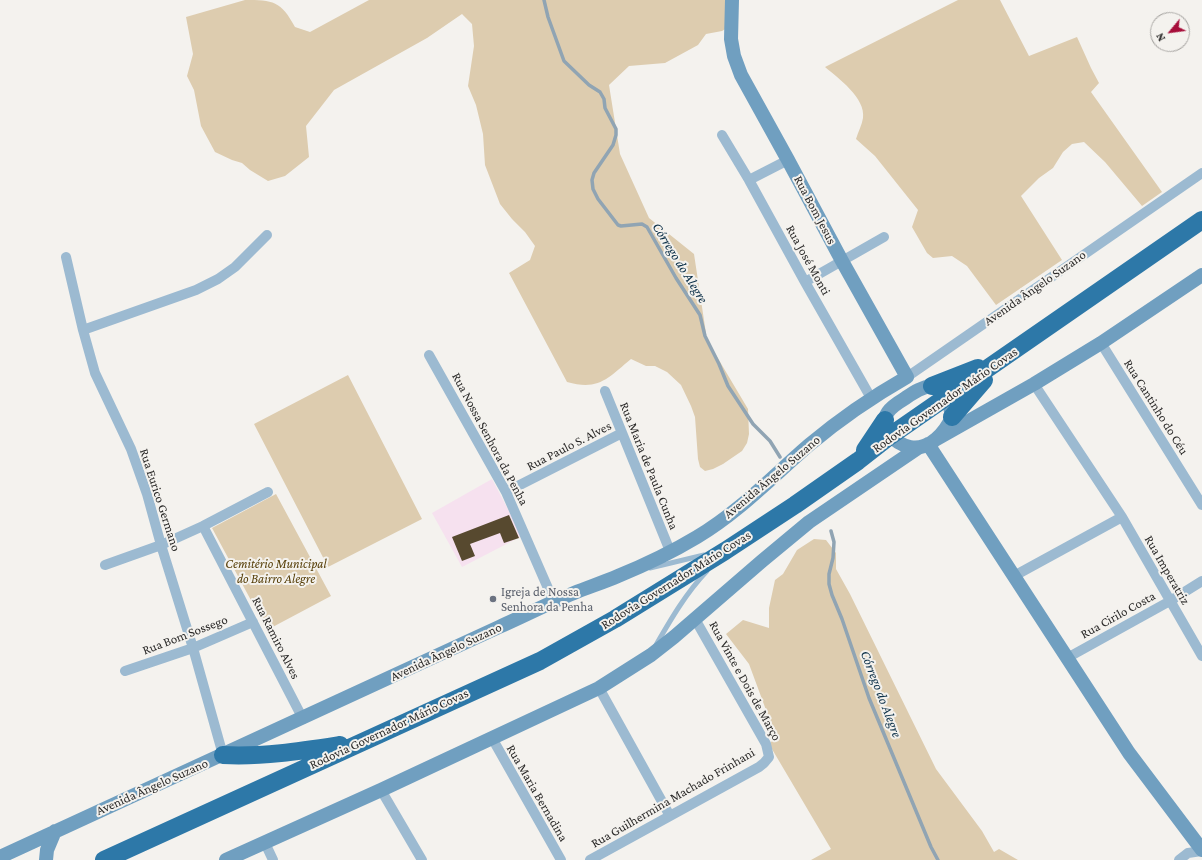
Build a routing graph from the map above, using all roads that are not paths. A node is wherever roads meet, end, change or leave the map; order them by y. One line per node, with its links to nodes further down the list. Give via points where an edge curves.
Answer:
1 (732, 0): 3 (main road, Rua Bom Jesus, via 731,39 734,56 741,75)
2 (722, 135): 5 (street, Rua José Monti)
3 (788, 160): 5 (street); 10 (main road, Rua Bom Jesus)
4 (1202, 173): 17 (street, Avenida Ângelo Suzano)
5 (749, 180): 12 (street, Rua José Monti)
6 (1202, 220): 16 (highway, Rodovia Governador Mário Covas)
7 (267, 235): 13 (street, via 235,267 218,279 196,290)
8 (884, 237): 10 (street)
9 (66, 257): 13 (street, Rua Eurico Germano)
10 (842, 261): 12 (street); 17 (main road, Rua Bom Jesus)
11 (1202, 275): 14 (main road)
12 (805, 282): 22 (street, Rua José Monti)
13 (83, 330): 32 (street, Rua Eurico Germano, via 96,373 147,494)
14 (1101, 343): 18 (main road); 29 (street, Rua Cantinho do Céu)
15 (429, 355): 28 (street, Rua Nossa Senhora da Penha)
16 (1002, 360): 19 (highway); 21 (highway, Rodovia Governador Mário Covas); 24 (highway)
17 (907, 377): 19 (main road); 22 (main road, Avenida Ângelo Suzano); 23 (main road)
18 (1034, 384): 26 (main road); 30 (street, Rua Imperatriz)
19 (928, 387): 21 (main road, via 941,390); 23 (main road)
20 (605, 391): 25 (street, Rua Maria de Paula Cunha)
21 (948, 397): 24 (main road); 26 (highway, Rodovia Governador Mário Covas)
22 (871, 398): 34 (main road, Avenida Ângelo Suzano, via 809,446 720,522)
23 (903, 400): 26 (main road, via 888,413)
24 (952, 417): 26 (main road, via 945,430)
25 (622, 433): 28 (street, Rua Paulo S. Alves); 34 (street, Rua Maria de Paula Cunha)
26 (910, 439): 33 (highway, Rodovia Governador Mário Covas, via 858,461); 37 (main road); 41 (main road)
27 (268, 492): 31 (street)
28 (506, 492): 40 (street, Rua Nossa Senhora da Penha)
29 (1202, 505)
30 (1122, 517): 37 (street); 39 (street, Rua Imperatriz)
31 (203, 526): 32 (street); 42 (street, Rua Ramiro Alves)
32 (161, 546): 35 (street); 43 (street, Rua Eurico Germano)
33 (725, 551): 36 (lane); 44 (lane, via 696,582 672,617); 51 (highway, Rodovia Governador Mário Covas, via 615,620 540,661)
34 (670, 552): 36 (main road, Avenida Ângelo Suzano)
35 (105, 565)
36 (620, 576): 40 (main road, Avenida Ângelo Suzano)
37 (1014, 576): 46 (main road)
38 (1202, 581): 39 (street, Rua Cirilo Costa)
39 (1170, 601): 45 (street, Rua Imperatriz); 46 (street, Rua Cirilo Costa)
40 (554, 602): 49 (main road, Avenida Ângelo Suzano)
41 (695, 619): 44 (main road); 53 (street, Rua Vinte e Dois de Março, via 766,744)
42 (253, 622): 43 (street, Rua Bom Sossego); 49 (street, Rua Ramiro Alves)
43 (194, 648): 47 (street, Rua Bom Sossego); 52 (street, Rua Eurico Germano)
44 (651, 655): 48 (main road)
45 (1202, 656)
46 (1067, 658): 58 (main road, via 1128,753)
47 (125, 671)
48 (598, 688): 50 (main road); 55 (street)
49 (303, 719): 52 (main road, Avenida Ângelo Suzano)
50 (492, 738): 54 (main road); 65 (street, Rua Maria Bernadina)
51 (361, 742): 52 (highway, via 267,754); 61 (highway, Rodovia Governador Mário Covas)
52 (223, 755): 56 (main road, Avenida Ângelo Suzano)
53 (768, 757): 55 (street, Rua Guilhermina Machado Frinhani, via 759,767)
54 (381, 790): 57 (main road); 64 (street)
55 (670, 816): 66 (street, Rua Guilhermina Machado Frinhani)
56 (55, 831): 59 (main road, Avenida Ângelo Suzano); 60 (main road, via 47,850)
57 (265, 842): 62 (main road); 63 (street)
58 (1202, 850): 67 (street, via 1188,853)
59 (0, 857)
60 (46, 860)
61 (104, 860)
62 (226, 860)
63 (273, 860)
64 (422, 860)
65 (561, 860)
66 (590, 860)
67 (1179, 860)

